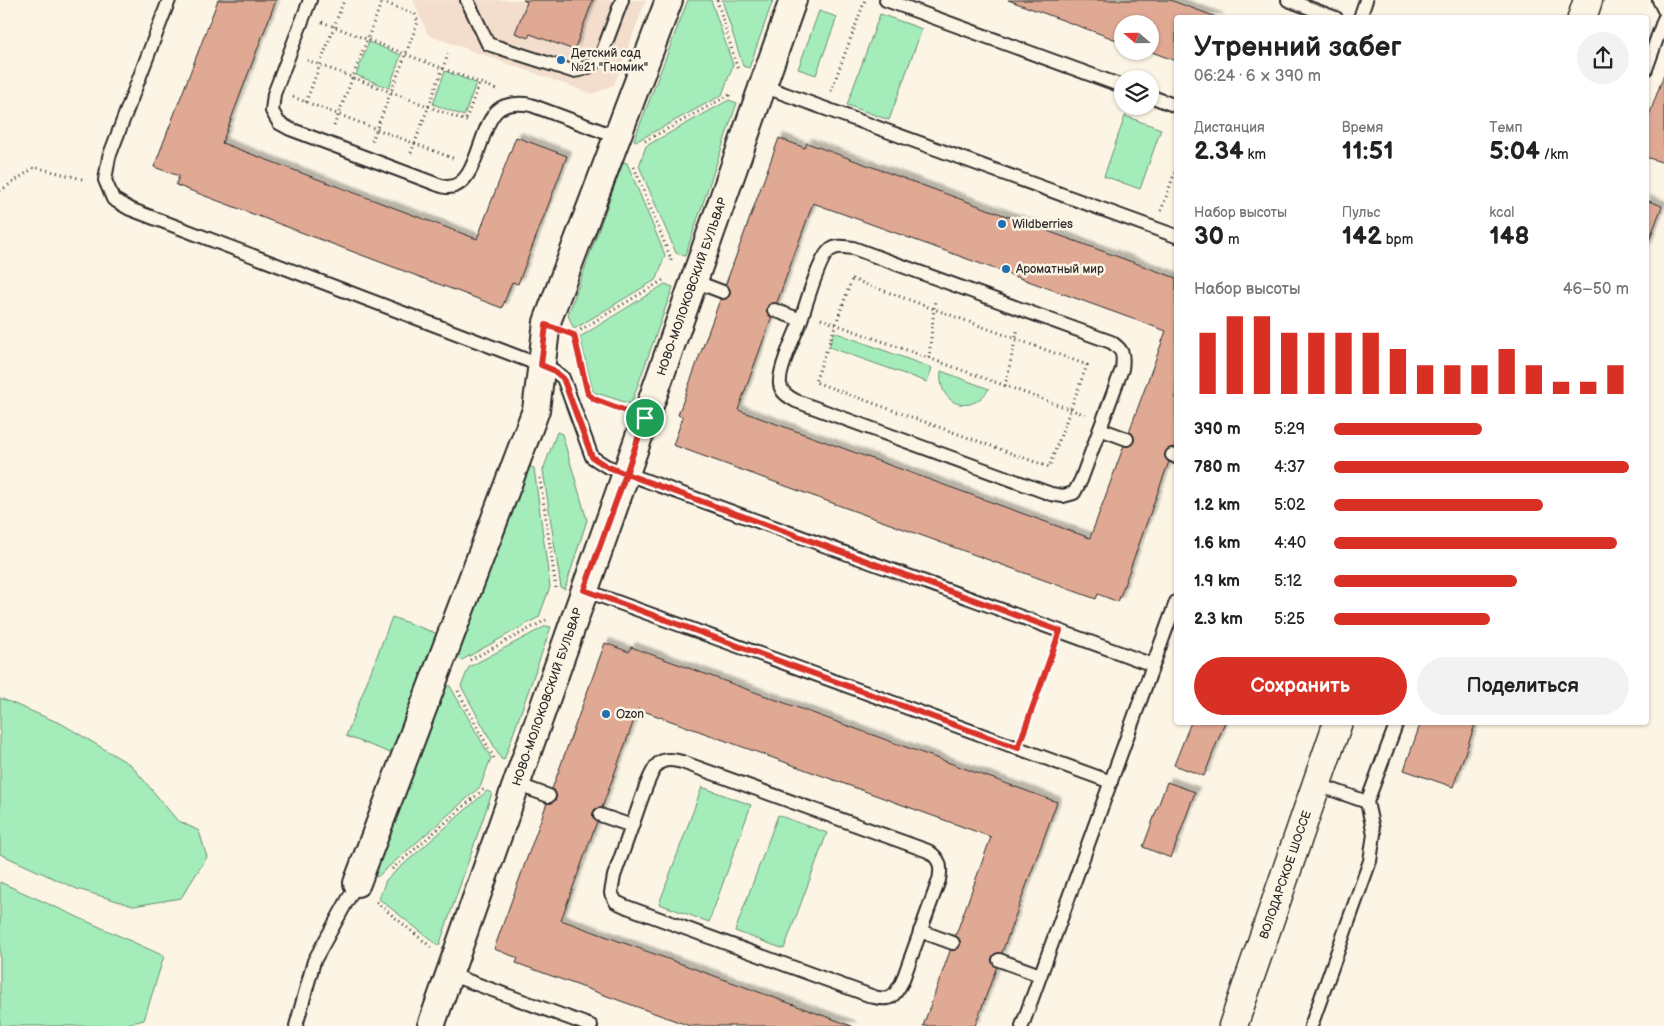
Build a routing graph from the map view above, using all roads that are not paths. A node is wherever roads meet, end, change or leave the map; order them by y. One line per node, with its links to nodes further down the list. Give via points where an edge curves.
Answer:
1 (169, 0): 28 (lane, via 109,157 105,180 113,199 130,209)
2 (310, 0): 22 (lane, via 276,91 272,111 279,123 290,129 448,187 464,181 488,122 498,109 517,103 531,104)
3 (467, 0): 4 (lane, via 488,44 580,71 595,64 601,56)
4 (622, 0)
5 (669, 0): 22 (street)
6 (793, 0): 19 (street, НОВО-МОЛОКОВСКИЙ БУЛЬВАР)
7 (886, 0): 18 (lane)
8 (1288, 0): 13 (lane)
9 (1366, 0): 14 (lane)
10 (1588, 0): 15 (main road)
11 (1659, 0): 12 (lane)
12 (1664, 10)
13 (1328, 15)
14 (1361, 15)
15 (1583, 15)
16 (1664, 19): 17 (lane)
17 (1649, 60)
18 (1114, 83)
19 (763, 86): 23 (lane); 24 (street, НОВО-МОЛОКОВСКИЙ БУЛЬВАР)
20 (1159, 99): 21 (lane)
21 (1174, 105)
22 (628, 141): 28 (street, via 546,325)
23 (1174, 235)
24 (694, 281): 25 (lane); 31 (street, НОВО-МОЛОКОВСКИЙ БУЛЬВАР)
25 (723, 292)
26 (774, 310): 27 (lane)
27 (802, 316): 29 (lane, via 821,262 828,251 840,246 938,278 1119,347 1124,357 1122,369); 29 (lane, via 783,367 780,385 786,396 814,408 1063,496 1074,493 1081,480)
28 (541, 365): 31 (lane, via 563,378 592,457); 44 (street, via 536,410)
29 (1101, 425): 30 (lane)
30 (1127, 438)
31 (626, 474): 32 (street, НОВО-МОЛОКОВСКИЙ БУЛЬВАР); 34 (lane)
32 (584, 590): 37 (lane); 38 (street, НОВО-МОЛОКОВСКИЙ БУЛЬВАР)
33 (1174, 607): 34 (lane)
34 (1153, 665): 37 (lane)
35 (1337, 725): 39 (main road, ВОЛОДАРСКОЕ ШОССЕ)
36 (1396, 725): 41 (lane)
37 (1111, 782): 49 (lane)
38 (516, 784): 40 (lane); 48 (street, НОВО-МОЛОКОВСКИЙ БУЛЬВАР)
39 (1316, 784): 41 (lane); 54 (main road, ВОЛОДАРСКОЕ ШОССЕ)
40 (549, 796)
41 (1367, 802): 55 (lane, via 1374,834 1370,861)
42 (600, 814): 43 (lane)
43 (632, 826): 45 (lane, via 651,775 659,763 668,759 901,841 928,851 936,857 941,869); 45 (lane, via 614,876 611,892 616,902 856,991 884,1000 895,995)
44 (366, 889): 50 (lane, via 314,961)
45 (920, 931): 46 (lane)
46 (953, 943)
47 (999, 960): 49 (lane)
48 (451, 970): 51 (street, НОВО-МОЛОКОВСКИЙ БУЛЬВАР); 52 (lane)
49 (1040, 975): 53 (lane)
50 (296, 1026)
51 (431, 1026)
52 (591, 1026)
53 (1022, 1026)
54 (1233, 1026)
55 (1311, 1026)

